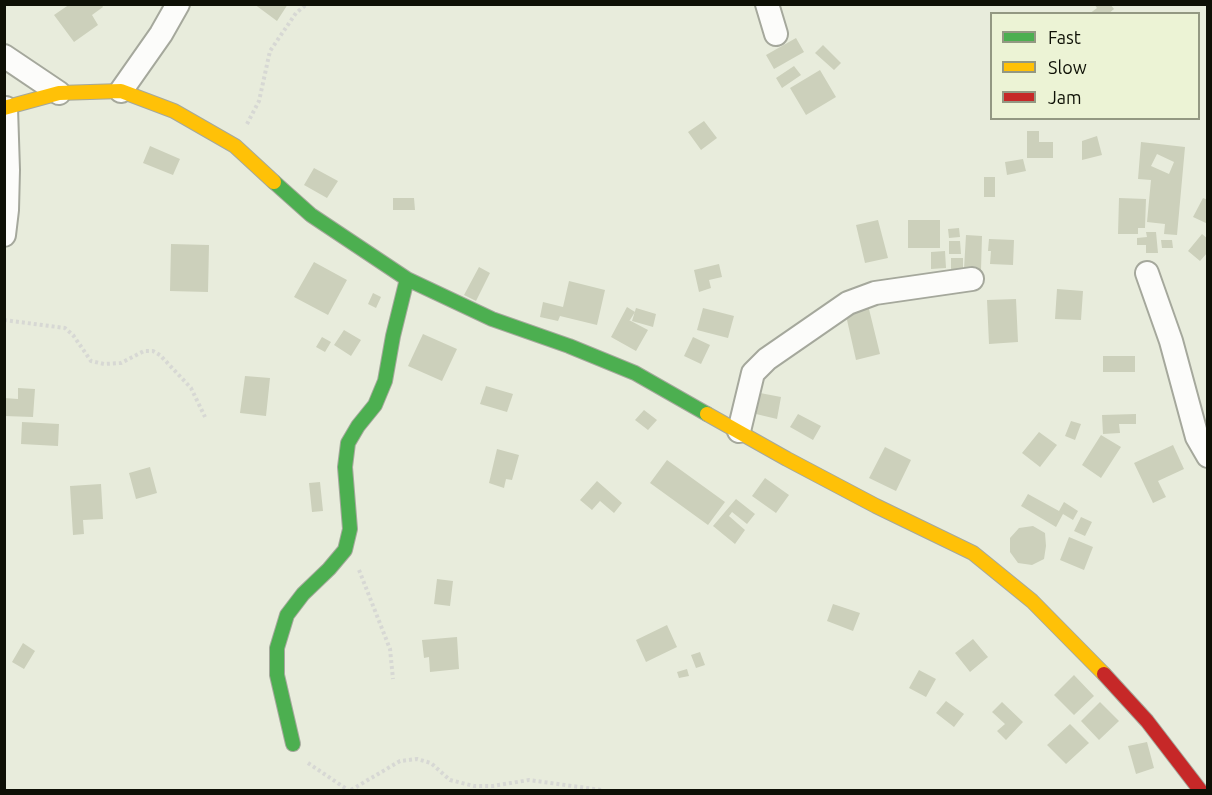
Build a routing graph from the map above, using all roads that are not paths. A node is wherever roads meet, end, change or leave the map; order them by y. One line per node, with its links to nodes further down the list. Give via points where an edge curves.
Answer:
1 (178, 4): 5 (street)
2 (767, 4): 3 (street)
3 (776, 34)
4 (4, 56): 6 (street)
5 (121, 91): 6 (street); 10 (street, via 174,111 235,146 311,215)
6 (59, 93): 7 (street)
7 (5, 108): 8 (street, via 8,210)
8 (4, 235)
9 (1147, 273): 13 (street, via 1172,341 1197,437)
10 (407, 279): 12 (street, via 492,319 635,373); 14 (street, via 385,381 375,405 348,443 345,468 350,529 345,550 287,615 277,648 277,675)
11 (972, 279): 12 (street, via 875,292 848,303 753,373)
12 (739, 431): 15 (street, via 973,554 1032,601 1101,671 1147,721)
13 (1208, 456)
14 (293, 744)
15 (1200, 790)

